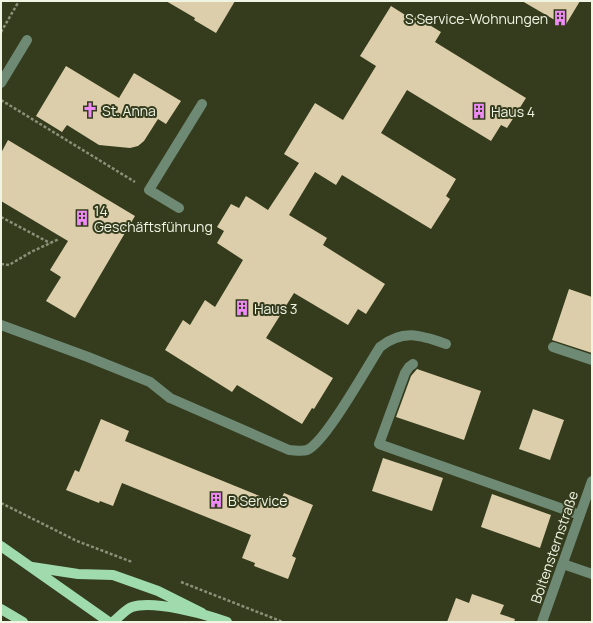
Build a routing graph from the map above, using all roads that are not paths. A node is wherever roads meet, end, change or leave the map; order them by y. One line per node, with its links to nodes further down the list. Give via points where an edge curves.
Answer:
1 (27, 40): 2 (street)
2 (1, 83)
3 (202, 104): 4 (street, via 149,190)
4 (179, 208)
5 (1, 325): 6 (street, via 150,382 170,398 289,450 307,451 329,428 380,347 387,341 402,336 421,336)
6 (446, 344)
7 (553, 347): 8 (street)
8 (592, 360)
9 (413, 364): 11 (street, via 405,373 380,444)
10 (592, 481): 11 (street, Boltensternstraße)
11 (580, 515): 13 (street, Boltensternstraße)
12 (1, 546): 14 (main road)
13 (563, 564): 15 (street); 22 (street, Boltensternstraße)
14 (32, 567): 17 (main road, via 78,574 112,575 158,591); 19 (main road)
15 (592, 574)
16 (1, 609): 18 (main road)
17 (202, 613): 20 (main road, via 153,605 131,607); 21 (main road)
18 (23, 622)
19 (108, 622)
20 (113, 622)
21 (227, 622)
22 (542, 622)

